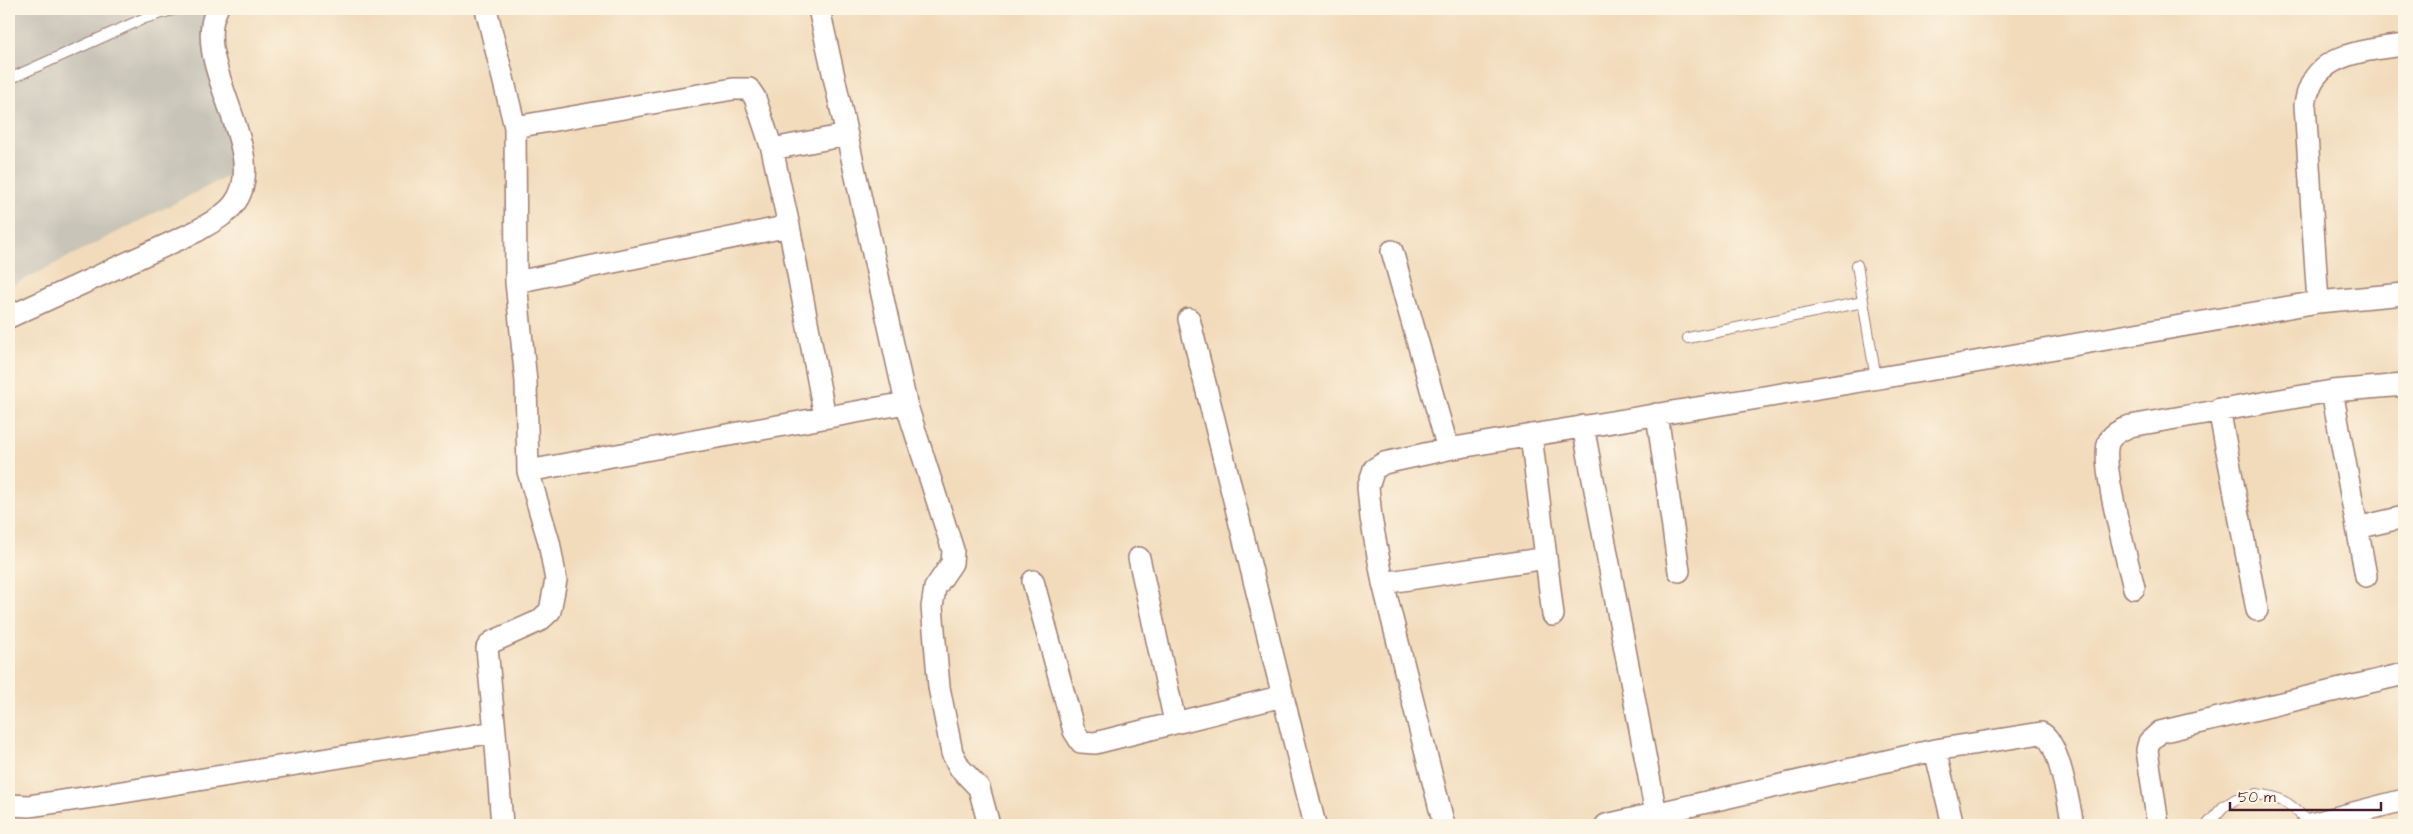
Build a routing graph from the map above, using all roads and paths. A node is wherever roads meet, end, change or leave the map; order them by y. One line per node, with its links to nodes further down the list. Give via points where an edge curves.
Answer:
1 (176, 9): 6 (lane, via 145,18)
2 (217, 9): 17 (street, via 213,16 212,36 215,61 246,173 234,204 197,231)
3 (486, 9): 7 (street)
4 (819, 9): 8 (street)
5 (2404, 45): 16 (street, via 2360,50 2338,59 2310,85 2305,106)
6 (9, 79)
7 (515, 127): 9 (street, via 743,88 749,89 756,98); 13 (street)
8 (847, 135): 9 (street); 23 (street)
9 (772, 149): 10 (street)
10 (789, 226): 13 (street); 26 (street)
11 (1392, 251): 29 (street)
12 (1857, 265): 15 (lane)
13 (516, 282): 30 (street, via 526,382)
14 (2404, 294): 16 (street)
15 (1863, 302): 19 (lane); 20 (lane)
16 (2318, 302): 20 (street)
17 (9, 317)
18 (1189, 319): 43 (street)
19 (1688, 338)
20 (1876, 379): 25 (street)
21 (2404, 385): 22 (street)
22 (2332, 391): 24 (street); 32 (street)
23 (906, 403): 26 (street); 53 (street, via 953,550 952,563 935,588 932,607 950,746 960,768 978,788)
24 (2219, 409): 39 (street, via 2130,426 2109,440 2106,464); 40 (street)
25 (1657, 414): 27 (street); 35 (street)
26 (825, 418): 30 (street)
27 (1582, 426): 28 (street); 51 (street)
28 (1531, 435): 29 (street); 34 (street)
29 (1448, 448): 38 (street, via 1391,460 1374,469 1368,487)
30 (528, 471): 45 (street, via 549,542 556,580 550,611 539,621 492,642 487,648)
31 (2404, 517): 32 (street)
32 (2357, 528): 36 (street)
33 (1139, 558): 44 (street)
34 (1546, 558): 38 (street); 41 (street)
35 (1679, 571)
36 (2366, 576)
37 (1033, 581): 44 (street, via 1076,738 1086,744)
38 (1383, 583): 55 (street)
39 (2134, 588)
40 (2257, 610)
41 (1553, 615)
42 (2404, 674): 59 (street, via 2160,732 2149,742 2147,750)
43 (1283, 696): 44 (street); 54 (street)
44 (1175, 722)
45 (495, 732): 50 (street, via 98,796 29,806); 52 (street)
46 (1935, 750): 51 (street); 57 (street); 58 (street, via 2030,734 2047,736 2055,749)
47 (2256, 794): 61 (lane, via 2285,801)
48 (2236, 799): 60 (lane, via 2223,807)
49 (2404, 800): 61 (street)
50 (9, 805)
51 (1656, 814): 56 (street)
52 (502, 825)
53 (989, 825)
54 (1315, 825)
55 (1444, 825)
56 (1606, 825)
57 (1953, 825)
58 (2073, 825)
59 (2158, 825)
60 (2207, 825)
61 (2308, 825)

